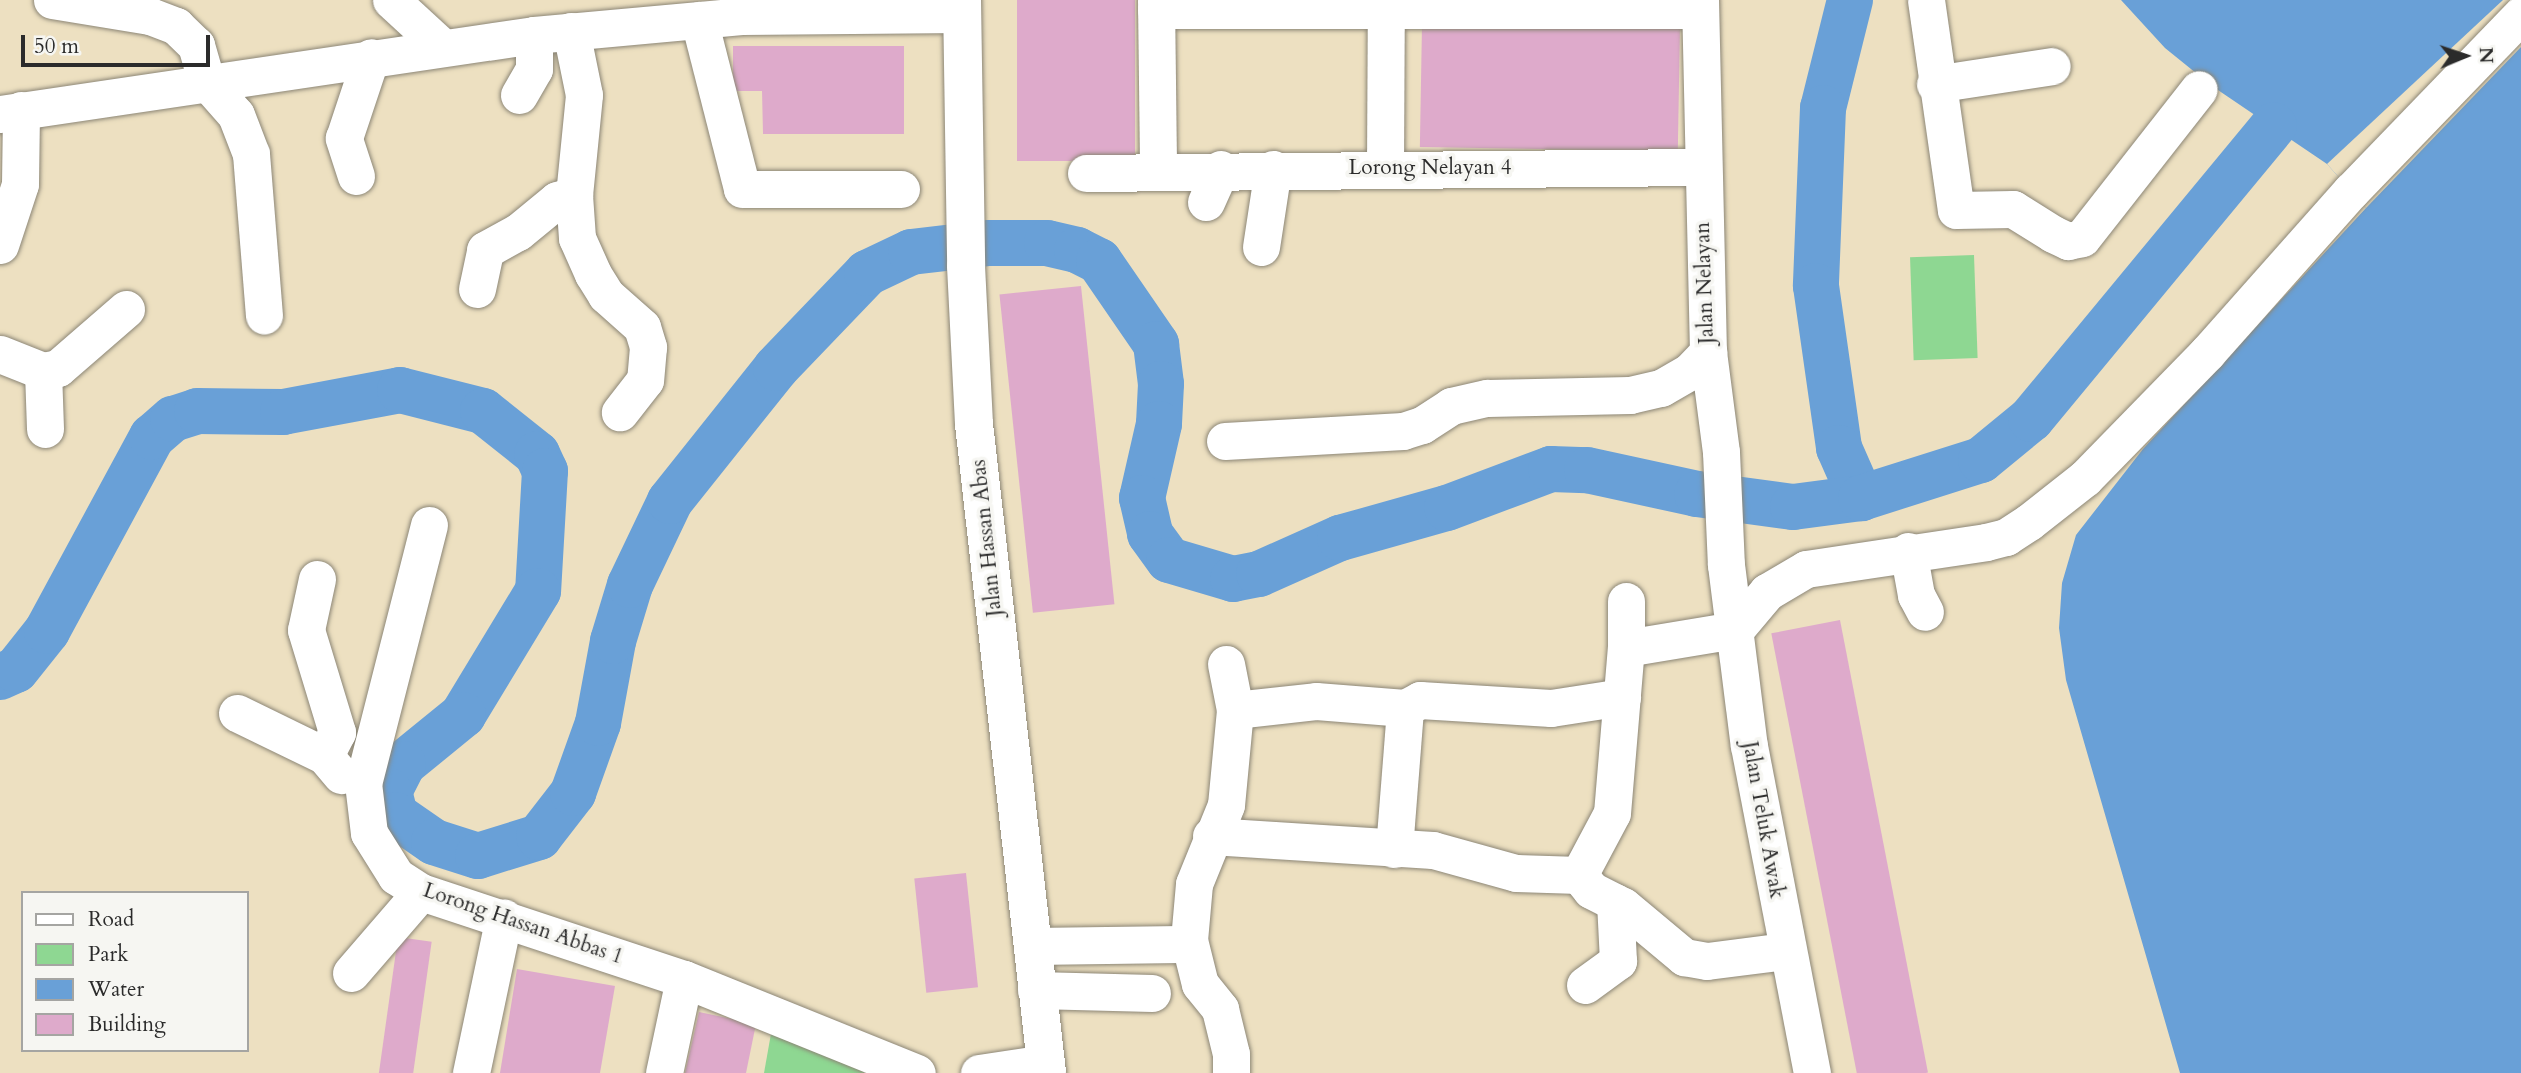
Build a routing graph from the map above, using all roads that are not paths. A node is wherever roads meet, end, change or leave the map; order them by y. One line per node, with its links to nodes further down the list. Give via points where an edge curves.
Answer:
1 (52, 0): 18 (street, via 150,16 176,26 196,46)
2 (391, 0): 15 (street)
3 (1926, 0): 19 (street)
4 (1156, 5): 5 (street); 25 (street)
5 (1386, 5): 6 (street); 24 (street)
6 (1700, 5): 23 (street, Jalan Nelayan)
7 (781, 7): 8 (street); 10 (street)
8 (890, 7): 9 (street)
9 (962, 7): 66 (main road, Jalan Hassan Abas, via 974,424)
10 (741, 8): 12 (street)
11 (2521, 15): 45 (street, via 2085,478 2006,537)
12 (699, 20): 13 (street); 30 (street, via 741,190)
13 (571, 31): 14 (street); 31 (street, via 584,95)
14 (534, 34): 15 (street); 21 (street, via 534,69)
15 (440, 45): 16 (street)
16 (371, 57): 18 (street); 29 (street, via 344,138)
17 (2052, 66): 19 (street)
18 (206, 81): 22 (street); 37 (street, via 236,115 251,154)
19 (1935, 84): 20 (street, via 1942,99 1955,209 2013,209 2068,241 2082,238 2093,227)
20 (2199, 89)
21 (519, 95)
22 (11, 112): 33 (street, via 20,184)
23 (1702, 167): 24 (street, Lorong Nelayan 4); 38 (street, Jalan Nelayan)
24 (1385, 168): 27 (street, Lorong Nelayan 4)
25 (1158, 169): 26 (street, Lorong Nelayan 4); 28 (street, Lorong Nelayan 4)
26 (1221, 169): 27 (street, Lorong Nelayan 4); 32 (street)
27 (1273, 169): 34 (street)
28 (1087, 173)
29 (356, 176)
30 (901, 188)
31 (573, 195): 35 (street, via 557,200 518,232 485,250); 41 (street, via 582,254 606,295 642,327 649,346 645,380)
32 (1206, 202)
33 (0, 245)
34 (1261, 247)
35 (477, 289)
36 (126, 309): 40 (street, via 62,367)
37 (264, 315)
38 (1707, 352): 43 (street, via 1689,372 1661,388 1630,395 1487,398 1451,406 1403,431); 46 (street, Jalan Nelayan, via 1721,452)
39 (0, 354): 40 (street)
40 (43, 372): 42 (street)
41 (620, 412)
42 (45, 429)
43 (1225, 441)
44 (429, 525): 58 (street, Lorong Hassan Abbas 1, via 363,783)
45 (1908, 551): 49 (street, via 1916,595); 50 (street, via 1806,569 1767,592)
46 (1726, 565): 50 (street, Jalan Teluk Awak)
47 (317, 579): 57 (street, via 306,630 337,732)
48 (1626, 601): 51 (street)
49 (1925, 612)
50 (1735, 630): 51 (street); 67 (street, Jalan Teluk Awak, via 1749,746)
51 (1626, 648): 53 (street)
52 (1226, 664): 55 (street)
53 (1622, 698): 54 (street, via 1550,708 1420,700); 61 (street, via 1612,813)
54 (1405, 708): 55 (street, via 1316,701); 60 (street)
55 (1235, 710): 59 (street, via 1226,805)
56 (237, 713): 57 (street)
57 (325, 756): 58 (street)
58 (364, 803): 62 (street, Lorong Hassan Abbas 1, via 367,826 382,857 397,876)
59 (1211, 836): 60 (street); 65 (street, via 1194,884)
60 (1376, 857): 61 (street, via 1433,850 1517,873)
61 (1579, 875): 63 (street, via 1591,890)
62 (421, 892): 64 (street, Lorong Hassan Abbas 1); 68 (street)
63 (1615, 902): 67 (street, via 1695,961); 70 (street, via 1618,961)
64 (504, 917): 69 (street, Lorong Hassan Abbas 1); 74 (street)
65 (1189, 940): 66 (street, via 1181,944); 78 (street, via 1200,984 1220,1009)
66 (1032, 946): 71 (main road, Jalan Hassan Abas)
67 (1786, 951): 79 (street, Jalan Teluk Awak)
68 (351, 973)
69 (684, 979): 75 (street); 76 (street, Lorong Hassan Abbas 1)
70 (1585, 985)
71 (1036, 990): 72 (street); 73 (main road, Jalan Hassan Abas)
72 (1153, 993)
73 (1046, 1068): 77 (street)
74 (471, 1073)
75 (664, 1073)
76 (917, 1073)
77 (979, 1073)
78 (1231, 1073)
79 (1812, 1073)

